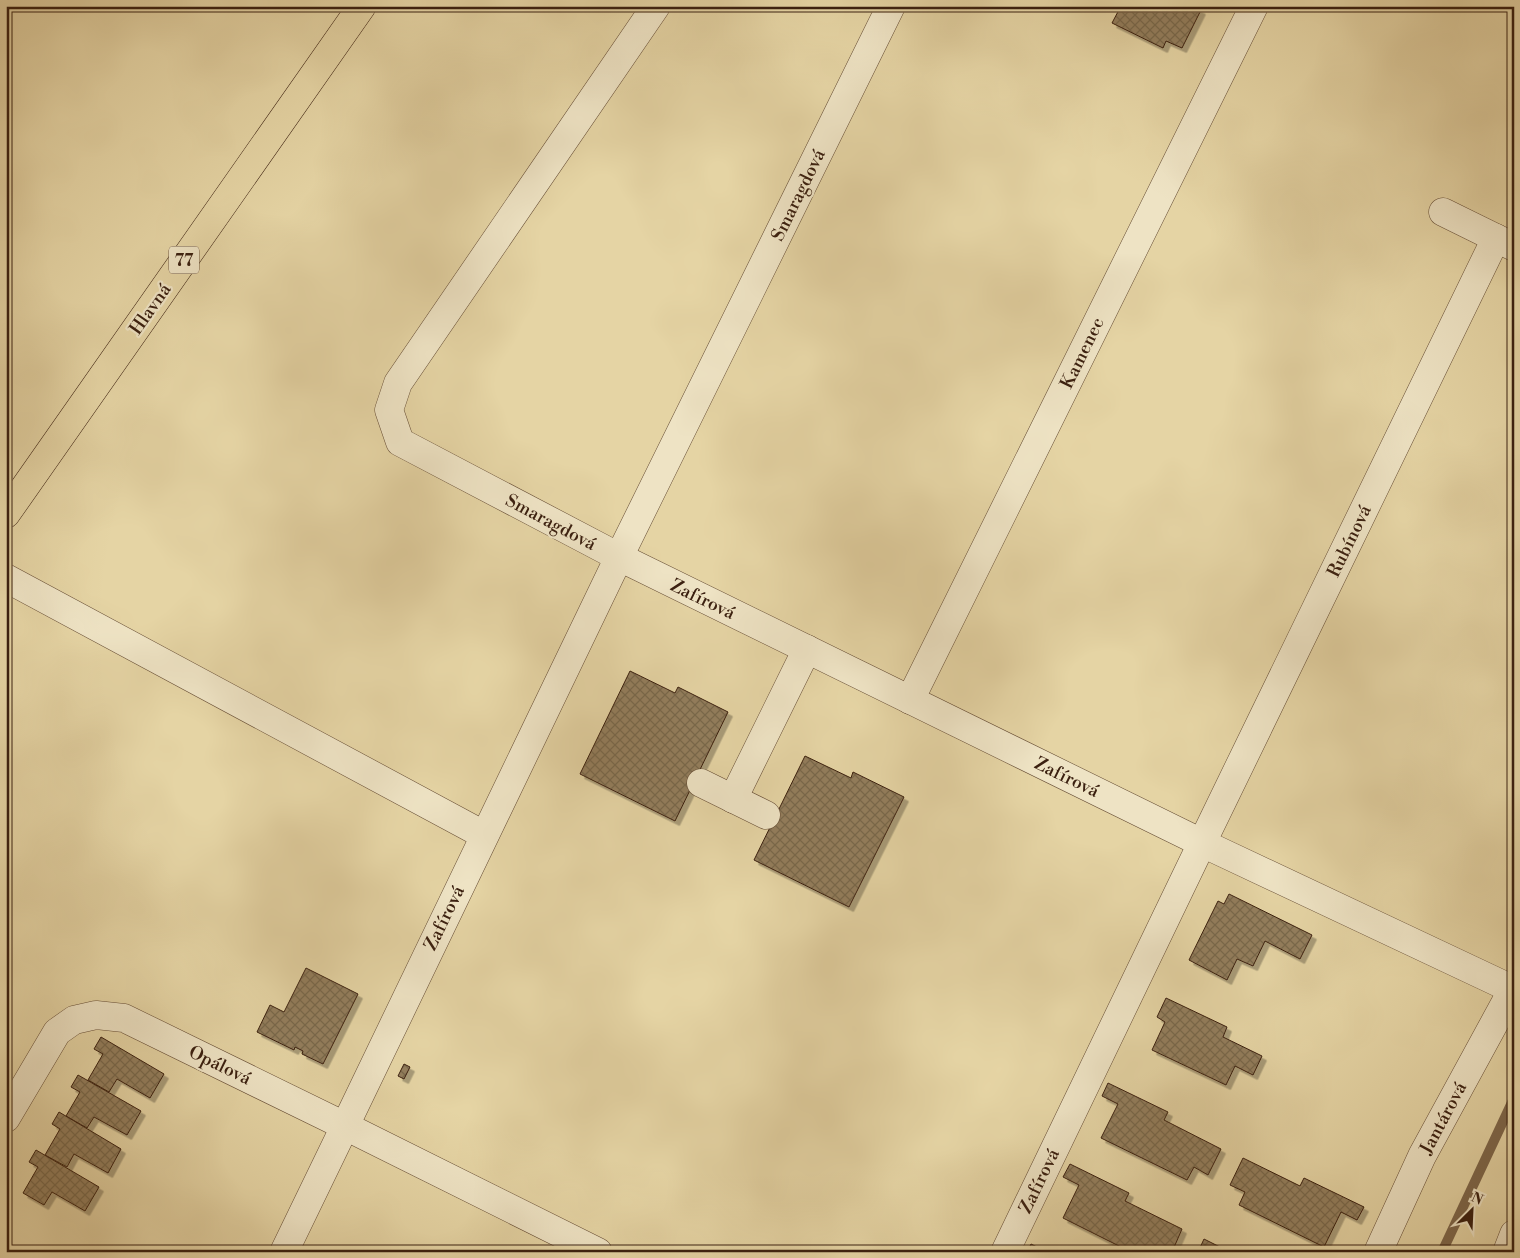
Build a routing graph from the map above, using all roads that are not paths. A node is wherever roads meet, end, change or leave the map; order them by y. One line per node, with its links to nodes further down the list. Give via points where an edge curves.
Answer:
1 (362, 6): 7 (main road, Hlavná / 77)
2 (656, 6): 8 (street, Smaragdová, via 398,383 389,410 400,442)
3 (891, 6): 8 (street, Smaragdová)
4 (1254, 6): 11 (street, Kamenec)
5 (1443, 212): 6 (street, Rubínová)
6 (1505, 243): 16 (street, Rubínová)
7 (6, 514)
8 (618, 557): 10 (street, Zafírová); 15 (street, Zafírová)
9 (6, 578): 15 (street)
10 (807, 650): 11 (street, Zafírová); 13 (street)
11 (910, 700): 16 (street, Zafírová)
12 (701, 782): 13 (street)
13 (733, 799): 14 (street)
14 (766, 814)
15 (484, 835): 19 (street, Zafírová)
16 (1202, 843): 17 (street); 23 (street, Zafírová)
17 (1513, 988): 24 (street, Jantárová, via 1422,1156)
18 (6, 1118): 19 (street, Opálová, via 57,1032 74,1020 96,1014 124,1018)
19 (345, 1126): 21 (street); 22 (street)
20 (1514, 1234): 25 (street)
21 (284, 1252)
22 (598, 1252)
23 (1004, 1252)
24 (1378, 1252)
25 (1506, 1252)

